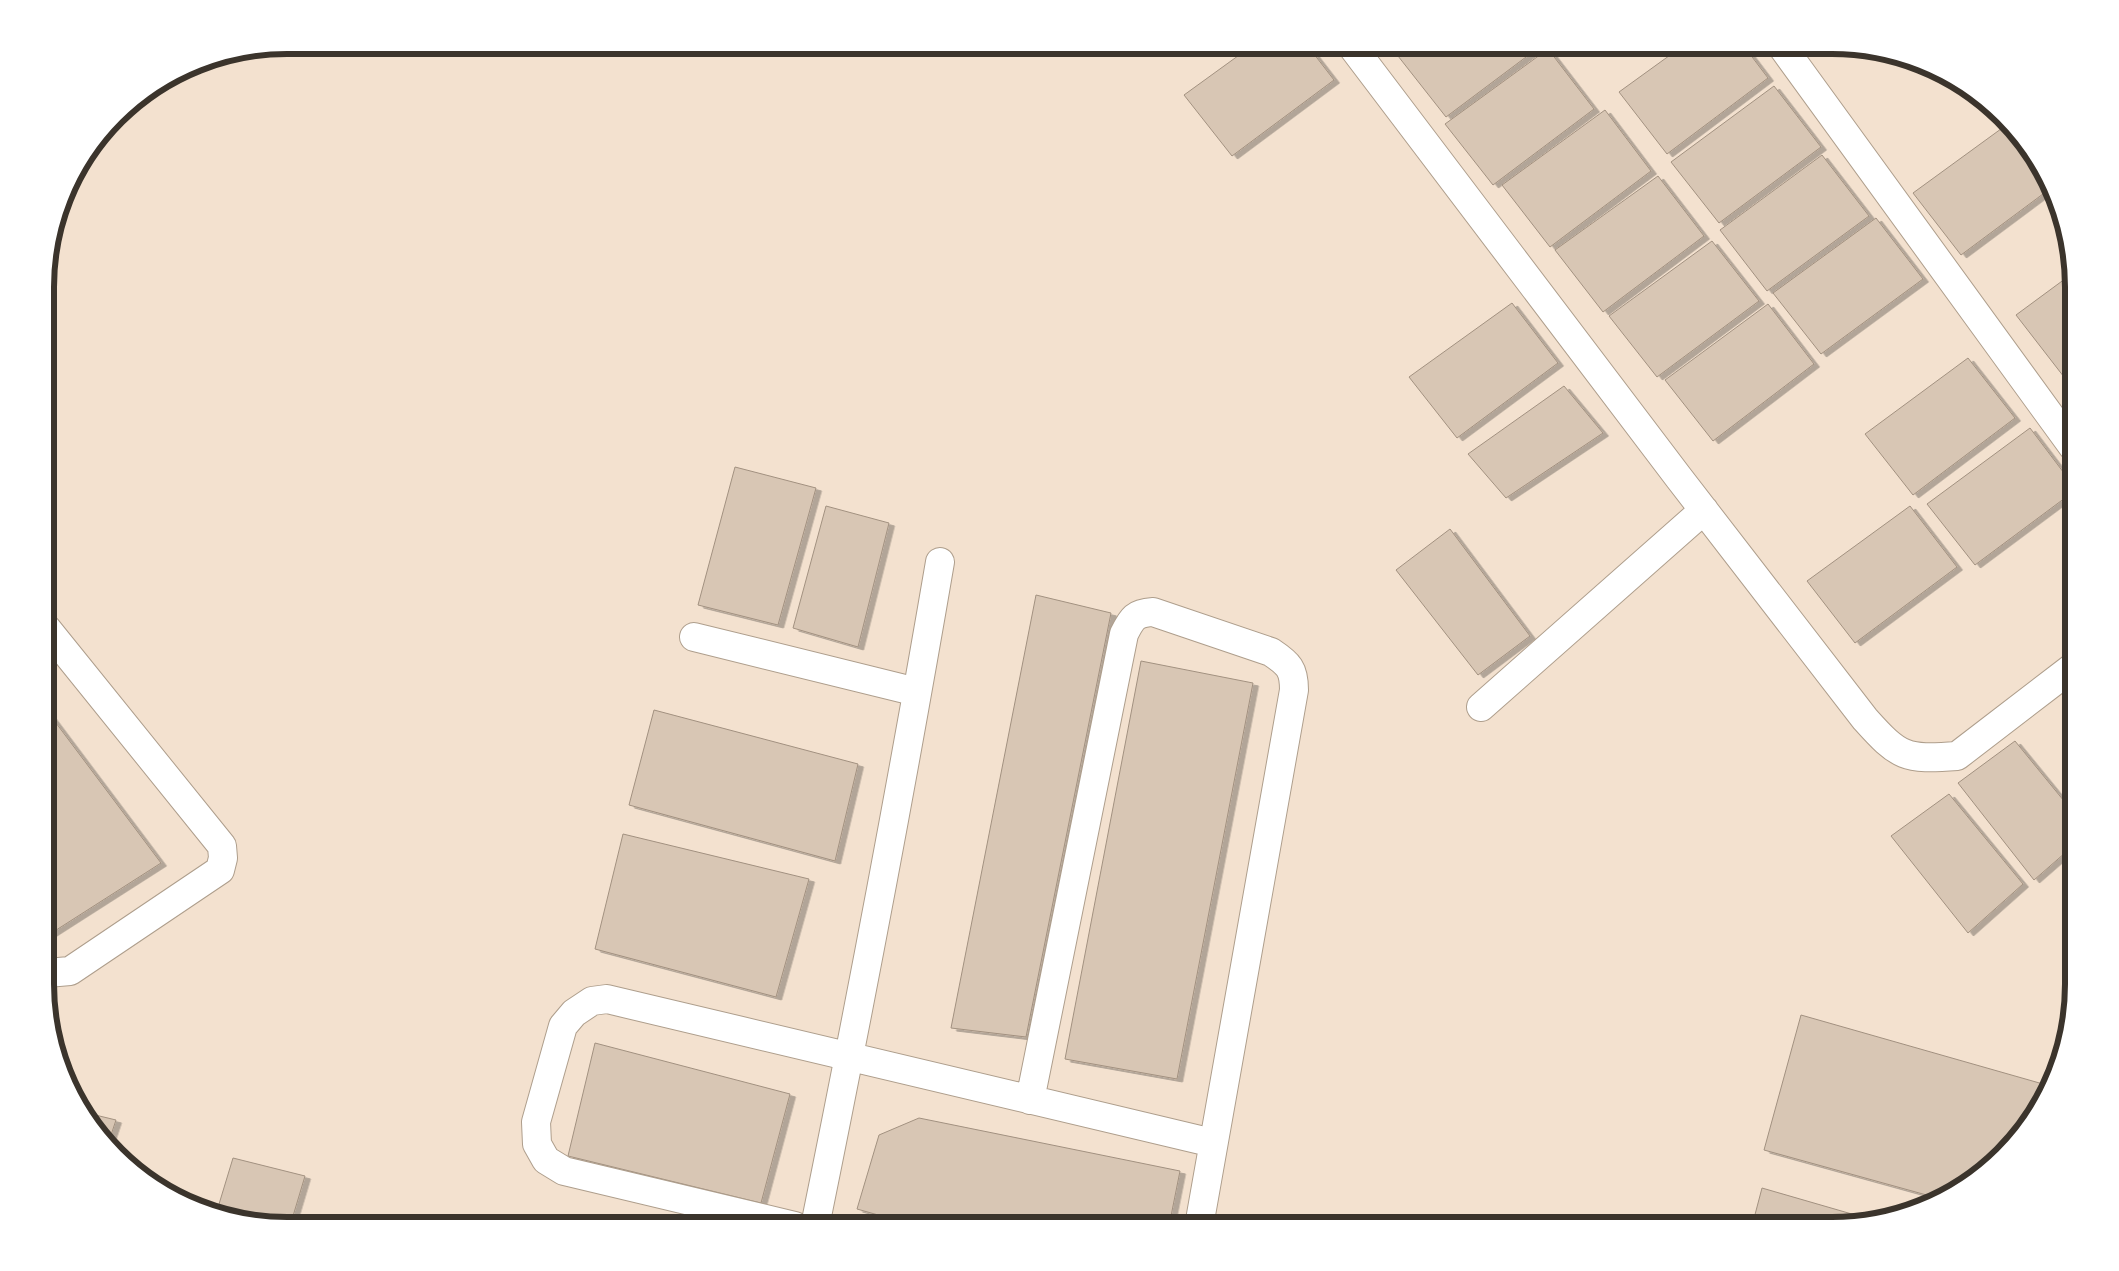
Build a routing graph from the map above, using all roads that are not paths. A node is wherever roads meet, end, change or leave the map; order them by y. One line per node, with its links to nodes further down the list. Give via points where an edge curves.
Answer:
1 (1358, 54): 4 (street)
2 (1788, 54): 3 (street)
3 (2065, 435)
4 (1704, 510): 8 (street, via 1864,719 1888,744 1909,756 1957,756); 10 (street)
5 (940, 562): 9 (street)
6 (694, 636): 9 (street)
7 (54, 638): 11 (street, via 222,846 223,858 220,870 70,971)
8 (2065, 674)
9 (917, 692): 12 (street)
10 (1481, 707)
11 (54, 972)
12 (849, 1058): 13 (street); 15 (street, via 607,999 592,1001 574,1013 563,1026 536,1122 537,1144 546,1160 564,1171); 16 (street)
13 (1030, 1100): 14 (street); 14 (street, via 1124,634 1140,613 1153,612 1271,652 1286,661 1294,674 1294,690)
14 (1213, 1143): 17 (street)
15 (757, 1217)
16 (817, 1217)
17 (1201, 1217)

